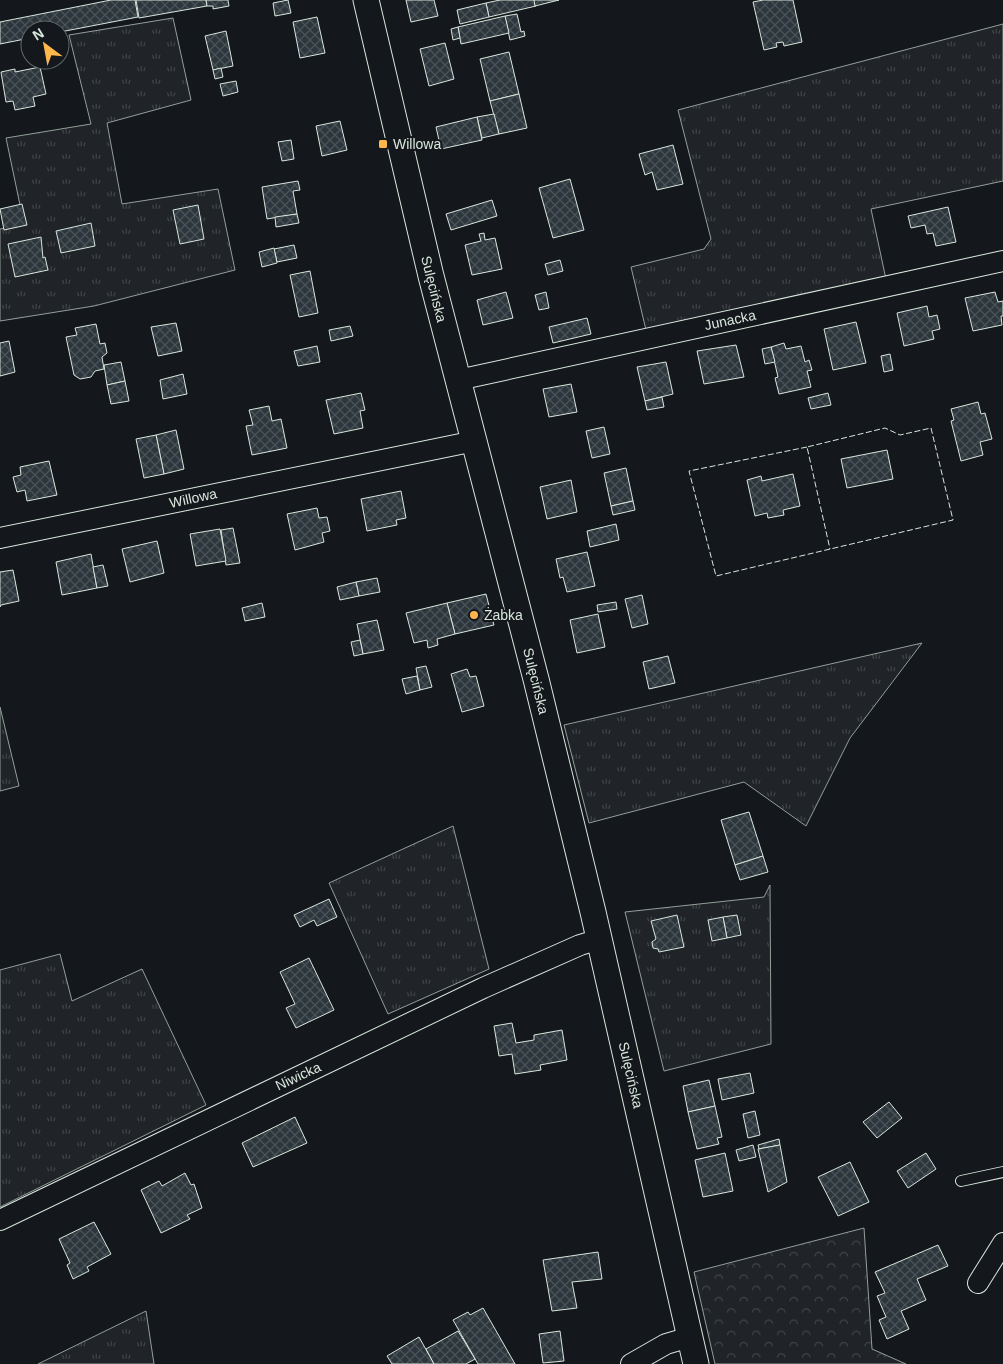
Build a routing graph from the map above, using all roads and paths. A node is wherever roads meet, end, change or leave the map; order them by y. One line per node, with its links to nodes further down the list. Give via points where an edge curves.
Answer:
1 (366, 0): 3 (street, Sulęcińska, via 430,276)
2 (1003, 261): 3 (street, Junacka)
3 (458, 380): 4 (street, Sulęcińska)
4 (474, 441): 5 (street, Willowa); 6 (street, Sulęcińska)
5 (0, 538)
6 (600, 939): 9 (street, Niwicka, via 483,988); 12 (street, Sulęcińska)
7 (1003, 1172): 8 (lane)
8 (961, 1181)
9 (0, 1220)
10 (1003, 1242): 11 (street)
11 (978, 1283)
12 (690, 1337): 13 (street, via 666,1344); 14 (street, Sulęcińska)
13 (630, 1364)
14 (696, 1364)

